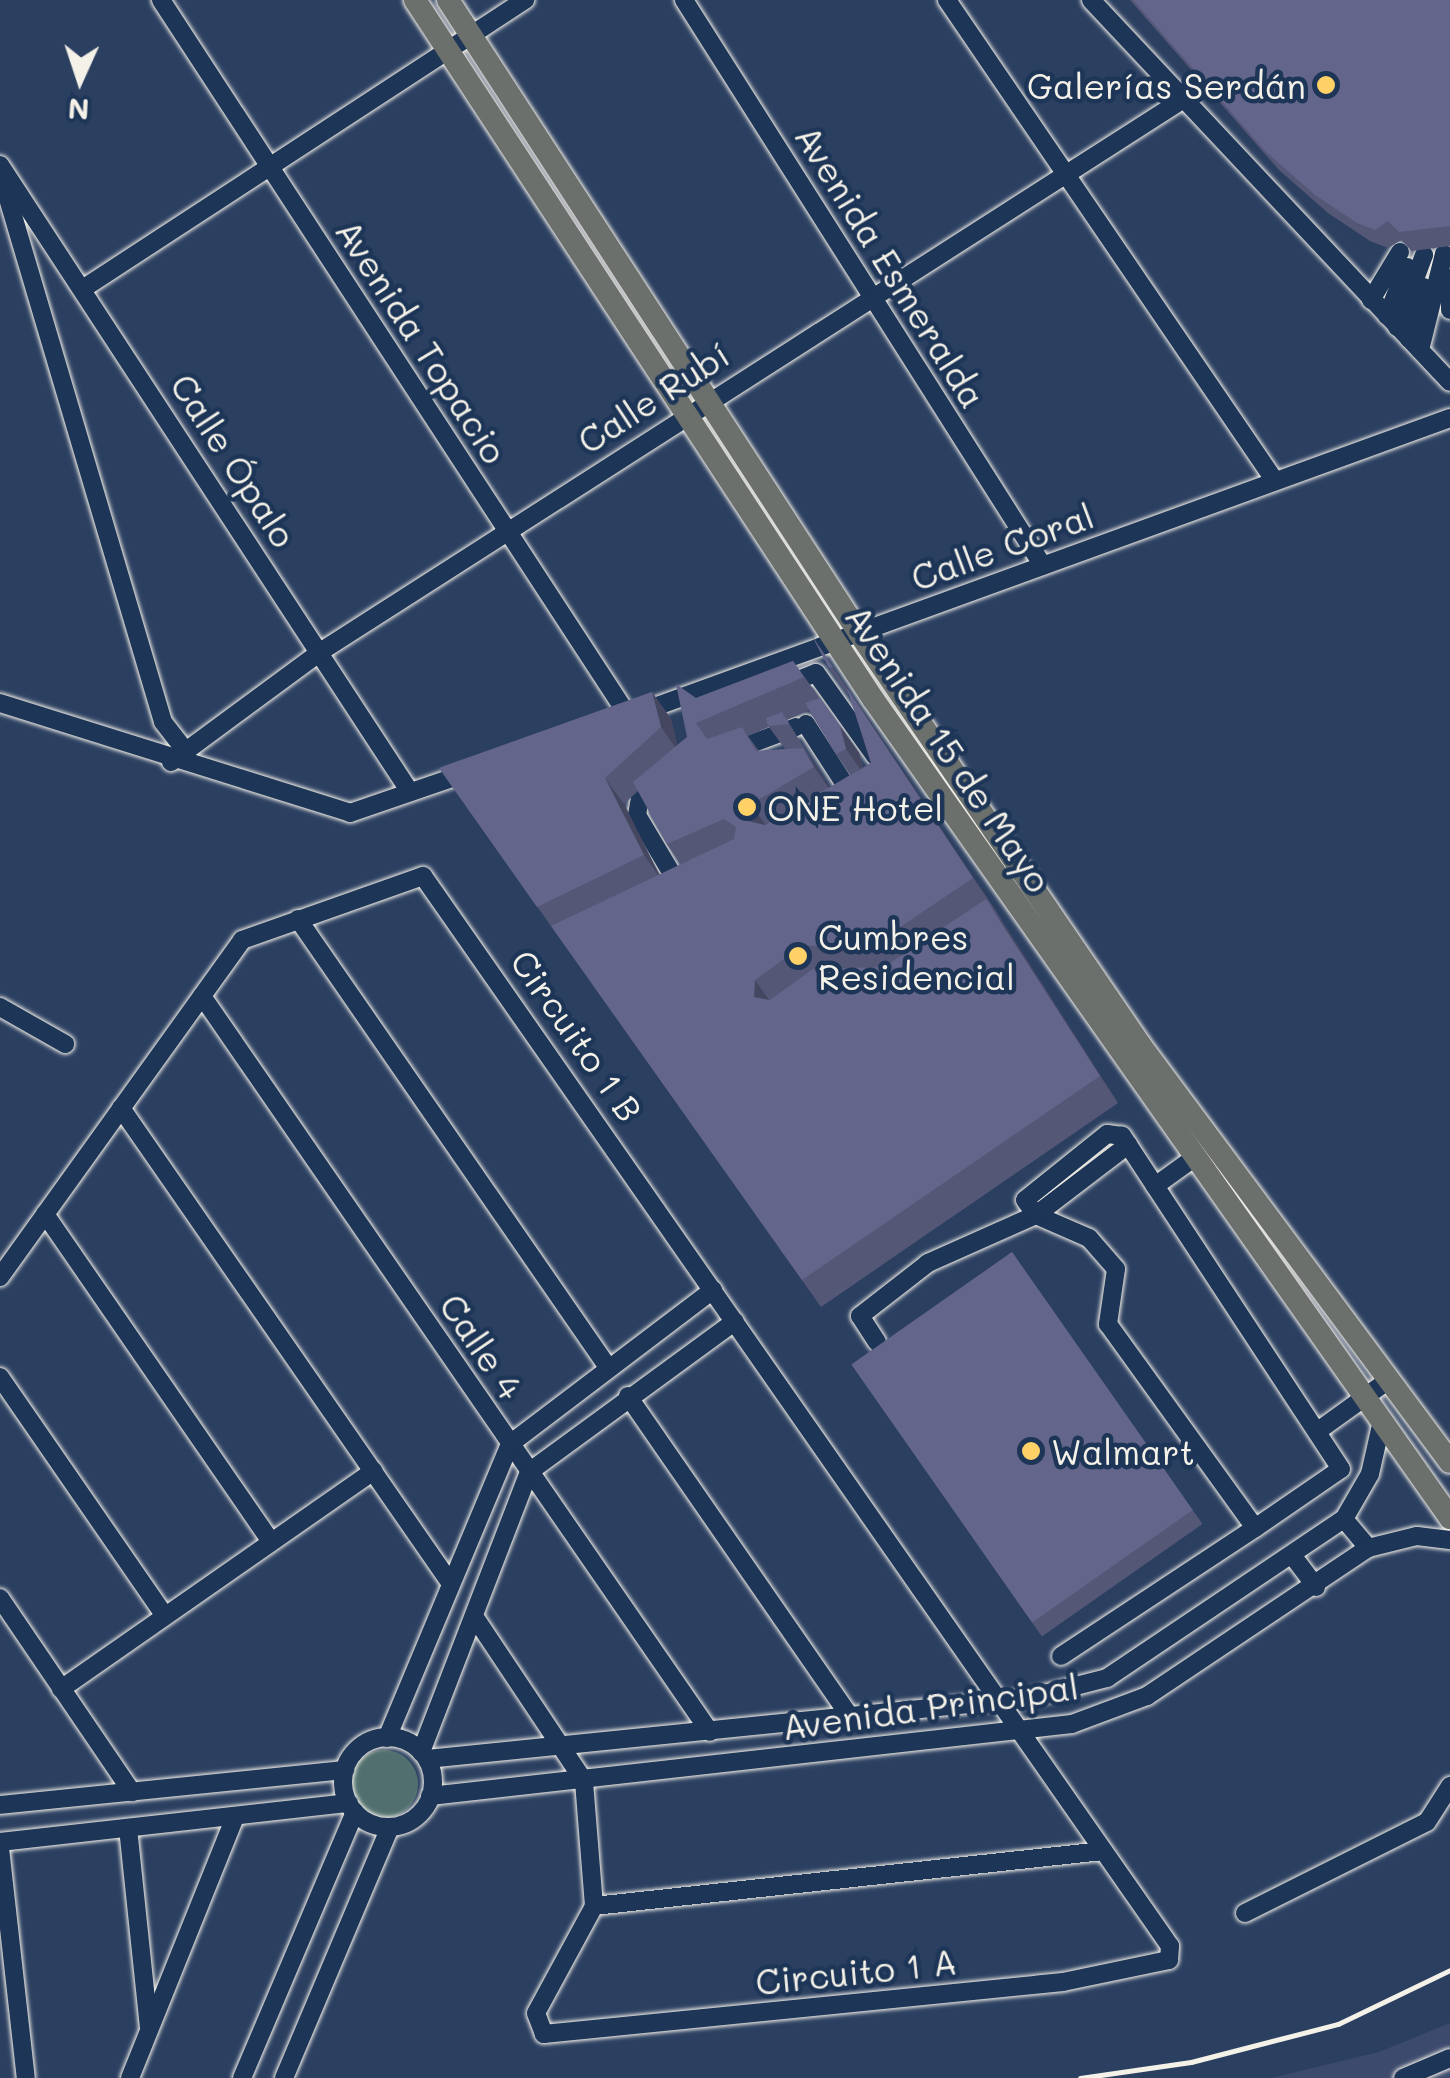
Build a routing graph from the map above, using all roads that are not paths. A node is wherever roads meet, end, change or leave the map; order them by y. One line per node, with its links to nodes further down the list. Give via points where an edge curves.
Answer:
1 (161, 0): 11 (street, Avenida Topacio)
2 (414, 0): 9 (main road, Avenida 15 de Mayo)
3 (448, 0): 8 (main road, Avenida 15 de Mayo)
4 (525, 0): 8 (street)
5 (684, 0): 18 (street, Avenida Esmeralda)
6 (947, 0): 12 (street)
7 (1091, 0): 10 (street)
8 (470, 35): 9 (street); 23 (main road, Avenida 15 de Mayo)
9 (447, 50): 11 (street); 24 (main road, Avenida 15 de Mayo)
10 (1180, 102): 12 (street, Calle Rubí); 19 (street)
11 (269, 166): 17 (street); 27 (street, Avenida Topacio)
12 (1063, 168): 18 (street, Calle Rubí); 26 (street)
13 (0, 169): 14 (street); 17 (street, Calle Ópalo)
14 (6, 216): 42 (street)
15 (1423, 254): 19 (street); 21 (street); 21 (street)
16 (1450, 278): 20 (street)
17 (84, 288): 31 (street, Calle Ópalo)
18 (870, 295): 23 (street, Calle Rubí); 28 (street, Avenida Esmeralda)
19 (1371, 300): 21 (street)
20 (1450, 310)
21 (1403, 333): 22 (street)
22 (1450, 382)
23 (708, 400): 24 (street, Calle Rubí); 29 (main road, Avenida 15 de Mayo)
24 (686, 415): 27 (street, Calle Rubí); 30 (main road, Avenida 15 de Mayo)
25 (1450, 418): 26 (street, Calle Coral)
26 (1274, 481): 28 (street, Calle Coral)
27 (508, 530): 31 (street, Calle Rubí); 36 (street, Avenida Topacio)
28 (1043, 566): 29 (street, Calle Coral)
29 (859, 633): 30 (street, Calle Coral); 54 (main road, Avenida 15 de Mayo)
30 (834, 642): 33 (main road, Avenida 15 de Mayo); 36 (street, Calle Coral, via 681,706)
31 (320, 652): 42 (street, Calle Rubí); 48 (street, Calle Ópalo)
32 (764, 693): 35 (street, via 816,673)
33 (873, 699): 35 (street); 38 (main road, Avenida 15 de Mayo)
34 (0, 703): 42 (street)
35 (840, 710): 37 (street); 40 (street)
36 (620, 720)
37 (806, 724): 39 (street); 44 (street)
38 (896, 732): 40 (street); 55 (main road, Avenida 15 de Mayo, via 1006,911)
39 (769, 738): 41 (street); 43 (street)
40 (870, 747): 44 (street, via 876,783 843,802)
41 (727, 754)
42 (179, 757): 48 (street, via 350,813)
43 (770, 762)
44 (828, 762): 45 (street)
45 (801, 766)
46 (483, 767): 48 (street)
47 (672, 779): 49 (street, via 636,804)
48 (410, 792)
49 (680, 887)
50 (298, 919): 51 (street, Circuito 1 B, via 242,940); 62 (street, Circuito 1 B, via 403,878 434,885); 65 (street)
51 (202, 996): 56 (street, Circuito 1 B); 72 (street, Calle 4)
52 (0, 1007): 53 (street)
53 (65, 1044)
54 (1141, 1046): 55 (main road); 67 (main road, Avenida 15 de Mayo)
55 (1122, 1062): 57 (main road, Avenida 15 de Mayo)
56 (121, 1108): 59 (street, Circuito 1 B); 74 (street)
57 (1191, 1160): 58 (street); 69 (main road, Avenida 15 de Mayo)
58 (1155, 1186): 60 (street, via 1128,1145 1107,1134 1026,1192); 71 (street)
59 (45, 1214): 61 (street, Circuito 1 B); 80 (street)
60 (1036, 1215): 64 (street, via 928,1262 860,1316); 78 (street, via 1089,1238 1116,1269 1108,1324)
61 (0, 1276)
62 (713, 1290): 63 (street, Circuito 1 B); 65 (street)
63 (734, 1321): 68 (street); 90 (street, Circuito 1 B)
64 (877, 1342)
65 (608, 1366): 72 (street)
66 (0, 1377): 86 (street)
67 (1390, 1380): 69 (street); 73 (main road, Avenida 15 de Mayo)
68 (628, 1396): 75 (street); 91 (street)
69 (1363, 1399): 70 (main road, Avenida 15 de Mayo); 71 (street)
70 (1381, 1425): 76 (main road, Avenida 15 de Mayo); 77 (street, Avenida Principal, via 1370,1474)
71 (1322, 1428): 78 (street, via 1341,1468)
72 (510, 1444): 75 (street, Calle 4); 83 (street)
73 (1450, 1462)
74 (373, 1472): 80 (street); 83 (street)
75 (528, 1472): 87 (street); 92 (street, Calle 4)
76 (1450, 1518)
77 (1344, 1519): 81 (street); 82 (street, Avenida Principal)
78 (1255, 1528): 88 (street)
79 (1450, 1540): 81 (street, Avenida Principal, via 1416,1536)
80 (272, 1542): 86 (street)
81 (1368, 1548): 84 (street, Avenida Principal)
82 (1292, 1555): 84 (street); 90 (street, Avenida Principal, via 1107,1678)
83 (449, 1580): 94 (street)
84 (1316, 1587): 93 (street, Avenida Principal, via 1146,1696)
85 (0, 1598): 89 (street)
86 (165, 1616): 89 (street)
87 (474, 1616): 95 (street); 96 (street)
88 (1060, 1656)
89 (61, 1689): 100 (street)
90 (996, 1702): 91 (street, Avenida Principal); 93 (street, Circuito 1 B)
91 (850, 1716): 92 (street, Avenida Principal)
92 (710, 1732): 95 (street, Avenida Principal)
93 (1019, 1734): 98 (street, Avenida Principal); 108 (street, Circuito 1 A)
94 (386, 1738): 96 (street); 97 (street, via 366,1743)
95 (565, 1747): 96 (street, Avenida Principal); 98 (street)
96 (424, 1756): 101 (street)
97 (345, 1770): 100 (street); 103 (street)
98 (584, 1782): 101 (street, Avenida Principal); 109 (street)
99 (1450, 1786): 110 (street, via 1426,1822)
100 (132, 1792): 102 (street)
101 (430, 1796): 105 (street, via 418,1816)
102 (0, 1805)
103 (352, 1807): 104 (street); 105 (street); 115 (street)
104 (235, 1817): 106 (street); 111 (street)
105 (390, 1827): 116 (street)
106 (128, 1828): 107 (street); 111 (street)
107 (0, 1845): 113 (street)
108 (1103, 1851): 109 (street); 109 (street, Circuito 1 A, via 1170,1946 1160,1967 544,2034 536,2013)
109 (594, 1906)
110 (1245, 1914)
111 (150, 2030): 114 (street)
112 (1450, 2058): 117 (street)
113 (26, 2078)
114 (130, 2078)
115 (242, 2078)
116 (284, 2078)
117 (1403, 2078)

